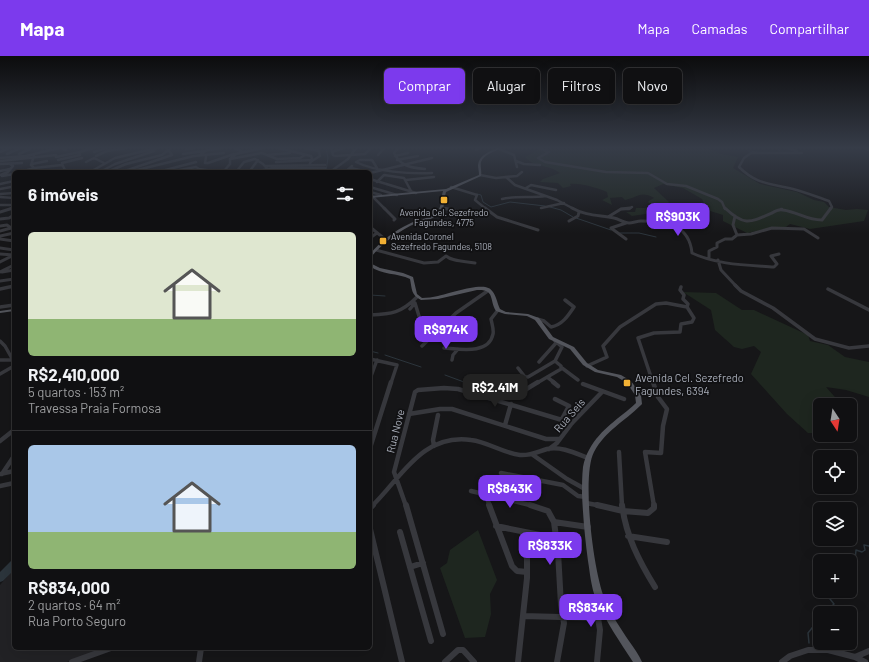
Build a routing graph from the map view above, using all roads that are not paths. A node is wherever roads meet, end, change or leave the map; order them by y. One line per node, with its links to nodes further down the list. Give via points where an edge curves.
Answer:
1 (383, 176): 16 (street)
2 (393, 176): 14 (street)
3 (416, 176): 11 (street)
4 (477, 176): 21 (main road)
5 (486, 176): 10 (street)
6 (514, 176): 10 (street)
7 (655, 176): 43 (street, via 665,183 686,186 718,199 725,209)
8 (750, 176): 43 (street, via 762,183 793,189 829,201 832,206 823,220 817,221 783,209 752,222 742,221)
9 (434, 177): 11 (street)
10 (505, 177): 19 (street, via 515,185)
11 (418, 179): 14 (street)
12 (0, 180): 15 (street)
13 (372, 180): 16 (street)
14 (406, 180): 23 (street)
15 (12, 181)
16 (377, 182): 23 (street)
17 (11, 187): 20 (street)
18 (372, 188): 27 (street)
19 (526, 188): 22 (street, via 531,185); 30 (street)
20 (0, 189)
21 (446, 189): 25 (main road); 38 (main road); 55 (street, via 477,196 476,202 496,217)
22 (556, 190)
23 (411, 191): 25 (street)
24 (12, 193): 28 (street)
25 (416, 193): 27 (main road)
26 (372, 195): 27 (main road)
27 (398, 195)
28 (0, 196): 31 (street)
29 (372, 196): 46 (street)
30 (547, 196): 32 (street); 33 (street)
31 (12, 198)
32 (502, 199)
33 (564, 203): 39 (street); 41 (street)
34 (0, 205): 35 (street)
35 (12, 207)
36 (632, 207): 44 (street, via 620,209 615,214)
37 (12, 208): 40 (street)
38 (441, 208): 49 (street, via 464,212); 64 (main road, via 437,214 410,224)
39 (541, 208)
40 (0, 212)
41 (579, 212): 44 (street); 47 (street, via 578,216)
42 (12, 216): 45 (street)
43 (735, 216): 58 (street, via 733,225)
44 (605, 217): 48 (street)
45 (0, 219)
46 (394, 220)
47 (569, 221)
48 (625, 223): 63 (street, via 611,228); 73 (street, via 642,221 673,224 691,242 692,253)
49 (465, 224)
50 (0, 226): 51 (street, via 7,225)
51 (12, 229)
52 (372, 229): 57 (street)
53 (0, 230): 54 (street)
54 (12, 230)
55 (538, 230)
56 (12, 231): 60 (street)
57 (377, 233): 59 (street); 64 (street)
58 (737, 235): 61 (street, via 768,229 804,229); 73 (street, via 732,240 725,239 717,243 717,247 709,251)
59 (372, 237)
60 (0, 238): 62 (street)
61 (818, 238)
62 (12, 239)
63 (626, 239)
64 (386, 240): 67 (main road)
65 (0, 248): 66 (street)
66 (12, 250)
67 (376, 250): 69 (main road); 74 (street, via 422,263 438,262 444,256)
68 (0, 254): 71 (street)
69 (372, 254)
70 (779, 254): 76 (street, via 771,256 777,264 774,267)
71 (12, 255)
72 (12, 256): 77 (street)
73 (709, 258): 76 (street)
74 (456, 260): 75 (street); 79 (street)
75 (462, 260): 78 (street); 80 (street)
76 (718, 260): 109 (street, via 722,270 741,291 773,308 815,339 849,348)
77 (0, 262)
78 (475, 263)
79 (458, 265)
80 (463, 265)
81 (12, 266): 84 (street)
82 (372, 266): 92 (main road, via 375,269 402,273 412,278)
83 (12, 270): 84 (street)
84 (0, 272)
85 (12, 279): 86 (street)
86 (0, 281)
87 (12, 286): 89 (street)
88 (681, 287): 96 (street, via 680,290 688,304)
89 (0, 289)
90 (828, 289): 100 (street)
91 (489, 290): 92 (main road, via 485,287 476,287 436,298); 99 (main road); 108 (street, via 456,314)
92 (417, 299): 98 (street); 102 (street, via 401,312 388,316); 104 (street)
93 (565, 300): 103 (street, via 574,307 556,326 552,327)
94 (12, 305): 95 (street)
95 (0, 307)
96 (687, 308): 121 (street, via 666,303 656,304 620,327 604,346 607,357); 162 (street, via 694,318 692,322 681,324 680,332 662,332 638,338 658,397 667,409 661,453 644,452 654,508 648,513)
97 (12, 310): 101 (main road)
98 (410, 310)
99 (498, 310): 103 (main road); 112 (street, via 490,322 494,333 491,341 478,349)
100 (869, 310)
101 (0, 312)
102 (372, 315)
103 (537, 319): 106 (main road)
104 (422, 326)
105 (0, 341): 107 (street)
106 (556, 342): 119 (street, via 563,348); 120 (street); 121 (main road, via 572,348)
107 (6, 346): 110 (street); 113 (street)
108 (422, 346)
109 (869, 346)
110 (0, 347)
111 (444, 348): 112 (street)
112 (459, 349): 117 (street)
113 (12, 359)
114 (372, 359): 116 (street)
115 (0, 360): 118 (street)
116 (377, 360): 126 (street); 144 (street, via 397,367)
117 (452, 360)
118 (12, 361)
119 (555, 361): 123 (street, via 528,377 525,377); 124 (street)
120 (539, 362)
121 (588, 366): 149 (main road, via 625,379 634,388 640,400 635,409 610,427)
122 (12, 367): 125 (street)
123 (518, 368)
124 (562, 368): 127 (street); 128 (street)
125 (1, 373)
126 (372, 374)
127 (547, 377): 130 (street); 132 (street)
128 (578, 380)
129 (583, 384): 131 (street)
130 (558, 386)
131 (602, 392): 133 (street); 139 (street, Rua Seis)
132 (515, 396)
133 (624, 399)
134 (555, 400): 138 (street, via 569,406)
135 (511, 404): 136 (street, Rua Nove, via 458,389 444,388 416,391); 138 (street); 140 (street)
136 (409, 414): 140 (street, via 452,409); 154 (street, Rua Nove, via 394,469)
137 (438, 415): 145 (street)
138 (562, 419): 139 (street)
139 (572, 423): 142 (street, Rua Seis)
140 (504, 425): 142 (street, via 546,439)
141 (12, 432): 143 (street)
142 (559, 439): 146 (street, Rua Seis)
143 (0, 441)
144 (372, 442)
145 (434, 446): 148 (street, via 446,441 468,440 514,454); 154 (street, via 415,459)
146 (549, 449): 148 (street); 149 (street, via 562,449)
147 (618, 452): 162 (street)
148 (533, 456): 157 (street)
149 (588, 458): 157 (main road, via 585,467)
150 (12, 459): 153 (street)
151 (12, 471): 153 (street)
152 (501, 472): 160 (street, via 563,485)
153 (1, 474)
154 (397, 477): 161 (street); 172 (street, Rua Nove)
155 (12, 483): 156 (street)
156 (0, 486)
157 (585, 489): 160 (main road)
158 (471, 491): 159 (street)
159 (485, 494): 163 (street, via 544,509); 164 (street)
160 (586, 500): 162 (street); 165 (main road)
161 (372, 506)
162 (623, 511): 168 (street)
163 (554, 522): 165 (street); 170 (street)
164 (496, 526): 167 (street); 174 (street, via 514,570)
165 (588, 527): 176 (main road, via 592,567)
166 (400, 532): 173 (street)
167 (527, 533): 170 (street); 174 (street)
168 (628, 536): 171 (street); 175 (street)
169 (372, 537): 189 (street)
170 (555, 538): 178 (street)
171 (667, 542)
172 (423, 563): 173 (street); 180 (street, Rua Nove)
173 (410, 567): 181 (street)
174 (527, 572): 177 (street)
175 (655, 587)
176 (600, 597): 179 (street); 186 (main road)
177 (524, 616): 178 (street); 192 (street)
178 (563, 618): 179 (street); 193 (street, via 564,632)
179 (598, 618): 194 (street, via 600,630)
180 (443, 634)
181 (431, 642)
182 (105, 650): 187 (street)
183 (201, 650): 188 (street)
184 (869, 651): 185 (street)
185 (855, 657): 195 (street, via 836,650 810,650 795,654); 196 (street)
186 (638, 661)
187 (72, 662)
188 (198, 662)
189 (402, 662)
190 (445, 662): 191 (street, via 458,650 463,650)
191 (474, 662)
192 (518, 662)
193 (558, 662)
194 (597, 662)
195 (782, 662)
196 (865, 662)

